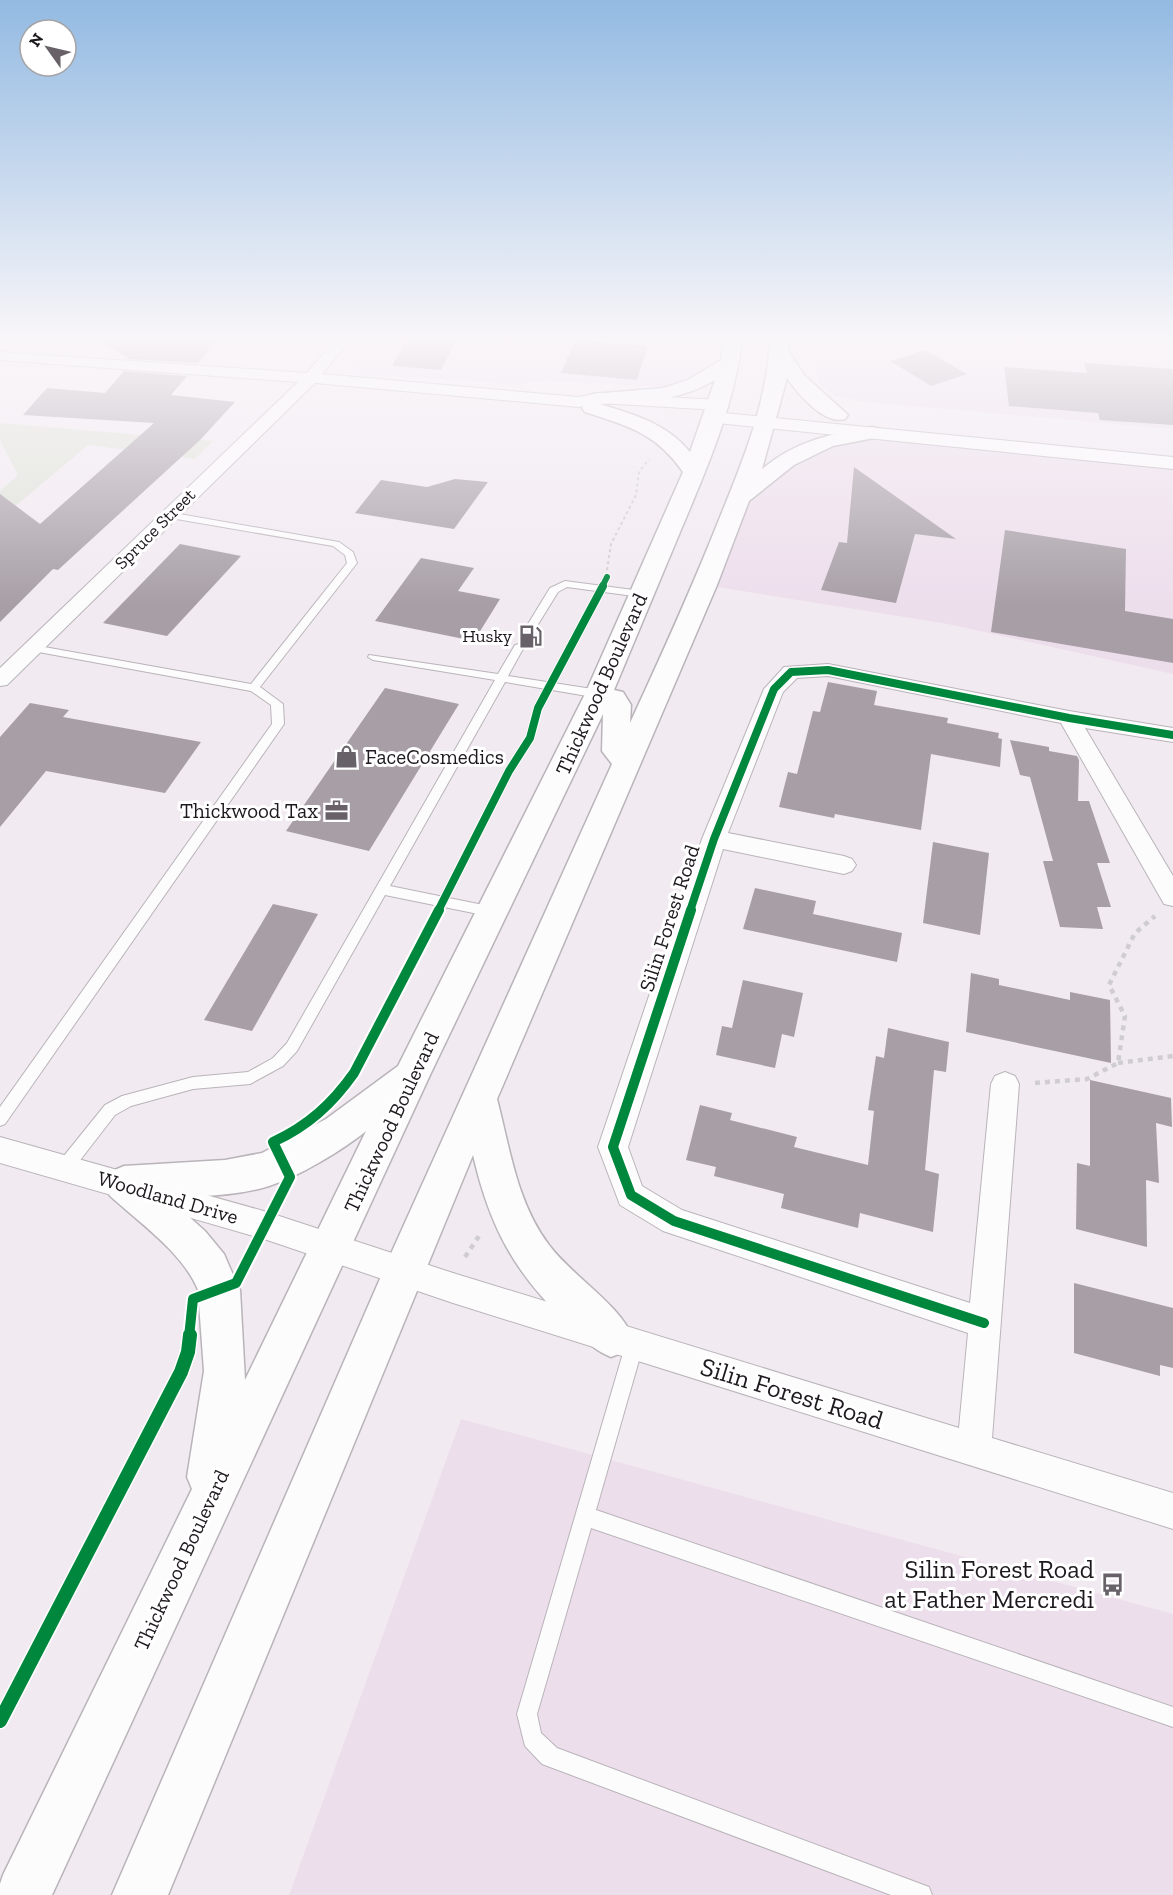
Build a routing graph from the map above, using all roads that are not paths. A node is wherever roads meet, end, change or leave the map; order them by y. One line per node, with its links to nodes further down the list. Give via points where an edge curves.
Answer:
1 (259, 427): 12 (street, Spruce Street)
2 (647, 427): 10 (main road, via 662,434 679,449)
3 (710, 427): 10 (main road, Thickwood Boulevard)
4 (764, 427): 11 (main road)
5 (838, 427): 8 (street)
6 (1000, 427): 7 (street)
7 (1046, 431)
8 (872, 433): 9 (street); 11 (main road, via 827,441 786,460)
9 (1173, 463)
10 (693, 471): 13 (main road, Thickwood Boulevard)
11 (740, 499): 24 (main road)
12 (168, 515): 16 (street, Spruce Street); 20 (lane, via 336,544 350,554 352,563)
13 (641, 594): 14 (lane, via 565,584 554,590); 21 (main road, Thickwood Boulevard)
14 (533, 624)
15 (519, 647): 18 (lane)
16 (33, 648): 19 (street, Spruce Street); 20 (lane)
17 (374, 657): 18 (lane)
18 (501, 678): 21 (lane); 27 (lane)
19 (0, 680)
20 (254, 688): 33 (lane, via 277,704 278,724)
21 (599, 694): 24 (main road, via 614,698 617,705 616,751); 29 (main road, Thickwood Boulevard)
22 (1070, 718): 23 (street, Silin Forest Road); 25 (street, Silin Forest Road, via 828,670 791,672 774,689); 28 (street)
23 (1173, 735)
24 (626, 761): 32 (main road)
25 (714, 839): 26 (street, Silin Forest Road); 39 (street, Silin Forest Road, via 613,1147 631,1195 674,1221)
26 (844, 865)
27 (380, 888): 29 (lane); 35 (lane, via 292,1047 278,1062 250,1078 193,1083 127,1101 110,1110)
28 (1165, 905)
29 (493, 912): 30 (main road, Thickwood Boulevard)
30 (412, 1075): 36 (main road, via 339,1131 268,1169 225,1177); 37 (main road, Thickwood Boulevard)
31 (1005, 1084): 39 (street)
32 (479, 1098): 38 (main road); 40 (main road, via 517,1232 550,1275)
33 (0, 1119)
34 (0, 1150): 35 (street, Woodland Drive)
35 (64, 1167): 36 (street, Woodland Drive)
36 (124, 1184): 37 (street, Woodland Drive); 43 (main road, via 191,1244 210,1268 219,1290 225,1371)
37 (332, 1247): 38 (street, Woodland Drive); 43 (main road, Thickwood Boulevard)
38 (403, 1272): 40 (street, Silin Forest Road); 47 (main road)
39 (984, 1323): 41 (street)
40 (623, 1340): 41 (street, Silin Forest Road); 44 (lane)
41 (974, 1450): 42 (street, Silin Forest Road)
42 (1173, 1511)
43 (204, 1512): 46 (main road, Thickwood Boulevard)
44 (584, 1516): 45 (lane); 48 (lane, via 527,1714 532,1739 550,1756)
45 (1173, 1717)
46 (23, 1895)
47 (140, 1895)
48 (921, 1895)

